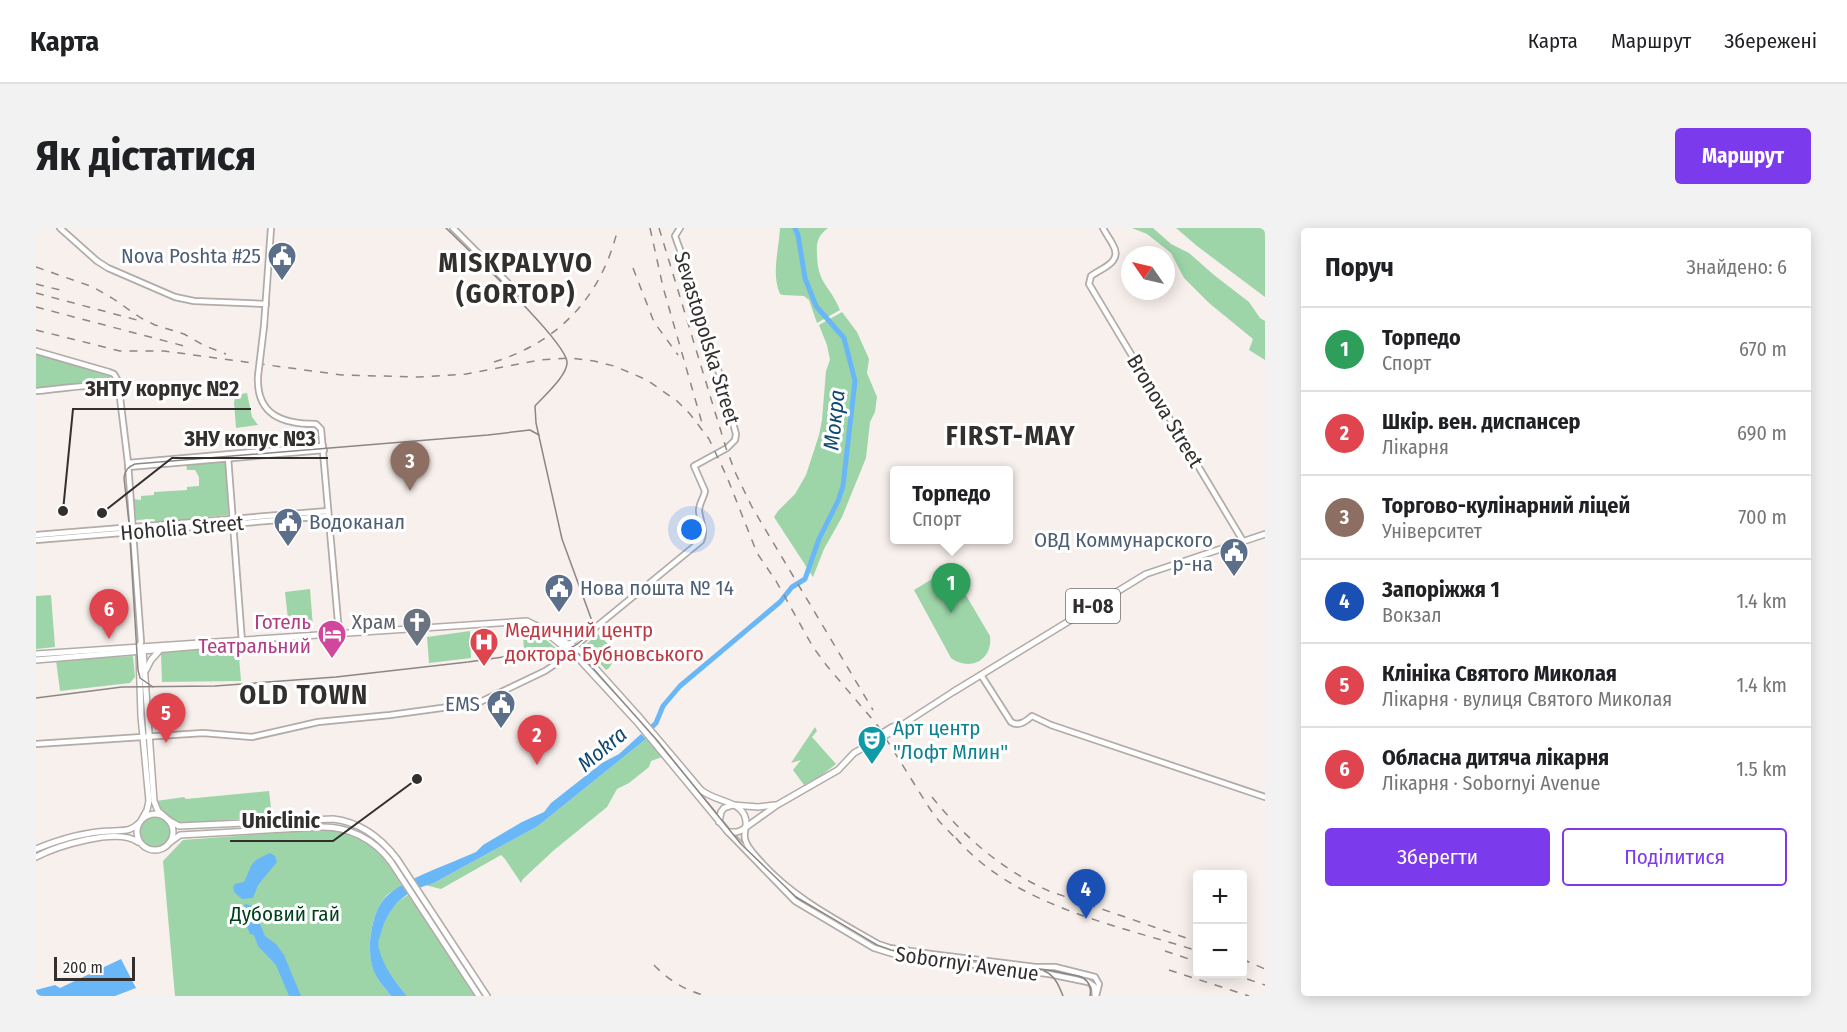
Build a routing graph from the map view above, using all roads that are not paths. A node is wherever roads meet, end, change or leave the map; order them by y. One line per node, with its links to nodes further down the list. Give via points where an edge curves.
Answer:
1 (60, 228): 7 (street, via 108,268 175,297)
2 (272, 228): 7 (street)
3 (453, 228): 6 (street)
4 (680, 228): 21 (street, Sevastopolska Street, via 675,236 715,360 735,440 728,448 694,466 705,491 699,503 704,535 701,541)
5 (1104, 228): 20 (street, Bronova Street, via 1117,253 1112,263 1091,276 1089,284)
6 (518, 293)
7 (266, 304): 11 (street, bridge, via 258,376 262,401 275,417 319,426)
8 (36, 351): 9 (street, via 109,372 116,376)
9 (120, 389): 10 (street, via 111,385); 13 (street)
10 (36, 391)
11 (323, 448): 12 (street); 14 (street)
12 (228, 457): 13 (street); 15 (street)
13 (128, 465): 16 (street)
14 (328, 514): 15 (street, Hoholia Street); 22 (street)
15 (233, 521): 16 (street, Hoholia Street); 23 (street)
16 (132, 529): 18 (street, Hoholia Street); 19 (street, Hoholia Street); 24 (street)
17 (1265, 534): 20 (main road, Н-08)
18 (36, 535)
19 (36, 540)
20 (1243, 541): 30 (main road, Н-08, via 1146,574)
21 (596, 627): 25 (street); 25 (street)
22 (339, 633): 23 (main road, Н-08); 25 (main road, Н-08, via 521,620)
23 (242, 641): 24 (main road, Н-08); 26 (main road, Н-08)
24 (141, 648): 26 (main road, Н-08); 27 (main road, Н-08); 28 (main road, Н-08); 29 (main road); 31 (main road, via 140,696)
25 (570, 648): 31 (street, via 545,671 478,703 318,722 252,737 209,733); 32 (main road, Н-08)
26 (159, 651): 29 (main road)
27 (36, 654)
28 (36, 660)
29 (145, 672): 31 (main road)
30 (981, 675): 34 (street, via 1015,724 1032,716); 36 (main road, Н-08, via 854,753 838,770)
31 (146, 736): 33 (street); 37 (main road, via 154,801); 38 (main road, via 149,801)
32 (655, 740): 35 (main road, Н-08, via 701,789); 39 (main road, Н-08)
33 (36, 744)
34 (1265, 796)
35 (733, 805): 36 (main road, Н-08); 39 (main road, via 724,808); 40 (main road, via 743,810)
36 (777, 805): 40 (main road, Н-08)
37 (167, 818): 38 (main road, via 153,814); 45 (main road, via 173,831); 49 (main road, via 179,826 345,821 374,835)
38 (140, 821): 41 (main road, via 128,830); 46 (main road, via 136,832)
39 (719, 822): 42 (main road, Н-08)
40 (746, 825): 42 (main road, Н-08, via 737,832); 51 (street, Sobornyi Avenue, via 749,847 798,897)
41 (91, 832): 43 (main road); 44 (main road)
42 (728, 832): 51 (street, Sobornyi Avenue, via 795,901 874,948)
43 (80, 838): 44 (main road); 47 (main road); 48 (main road)
44 (91, 840): 46 (main road, via 129,837)
45 (169, 843): 46 (main road, via 155,851); 49 (main road, via 180,835 328,827 345,829 367,840)
46 (141, 844)
47 (36, 849)
48 (36, 857)
49 (399, 868): 50 (main road)
50 (420, 900): 54 (main road); 55 (main road)
51 (888, 951): 52 (street, Sobornyi Avenue); 53 (street, Sobornyi Avenue)
52 (1050, 967): 53 (street); 56 (street, Sobornyi Avenue, via 1091,975 1097,980)
53 (1049, 974): 56 (street, Sobornyi Avenue, via 1090,983)
54 (479, 996)
55 (487, 996)
56 (1096, 996)

